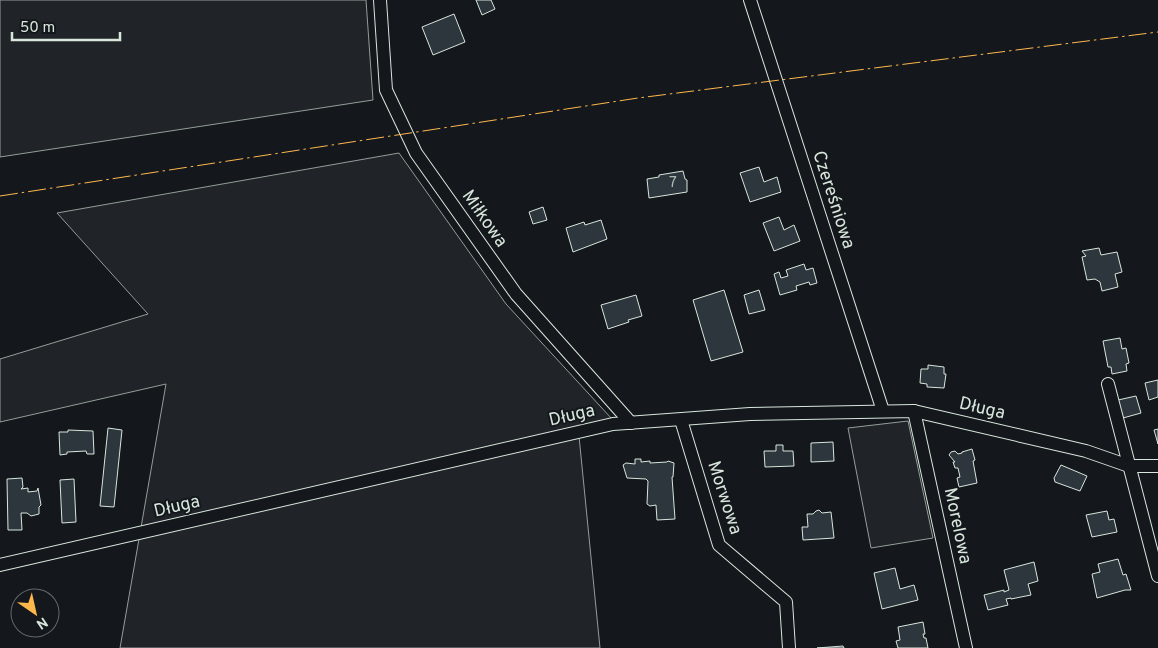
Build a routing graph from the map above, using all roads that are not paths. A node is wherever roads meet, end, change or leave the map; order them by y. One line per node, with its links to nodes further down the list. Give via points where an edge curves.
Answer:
1 (380, 0): 7 (street, Miłkowa, via 386,90 416,153 516,294)
2 (750, 0): 5 (street, Czereśniowa)
3 (1108, 384): 8 (street)
4 (914, 410): 5 (street, Długa); 8 (street, Długa, via 1086,451); 13 (street, Morelowa)
5 (883, 411): 6 (street, Długa, via 750,414)
6 (681, 420): 7 (street, Długa); 12 (street, Morwowa, via 719,545 786,602)
7 (631, 423): 10 (street, Długa, via 613,424)
8 (1129, 466): 9 (street, Długa); 11 (street)
9 (1158, 466)
10 (0, 565)
11 (1158, 576)
12 (789, 648)
13 (966, 648)

